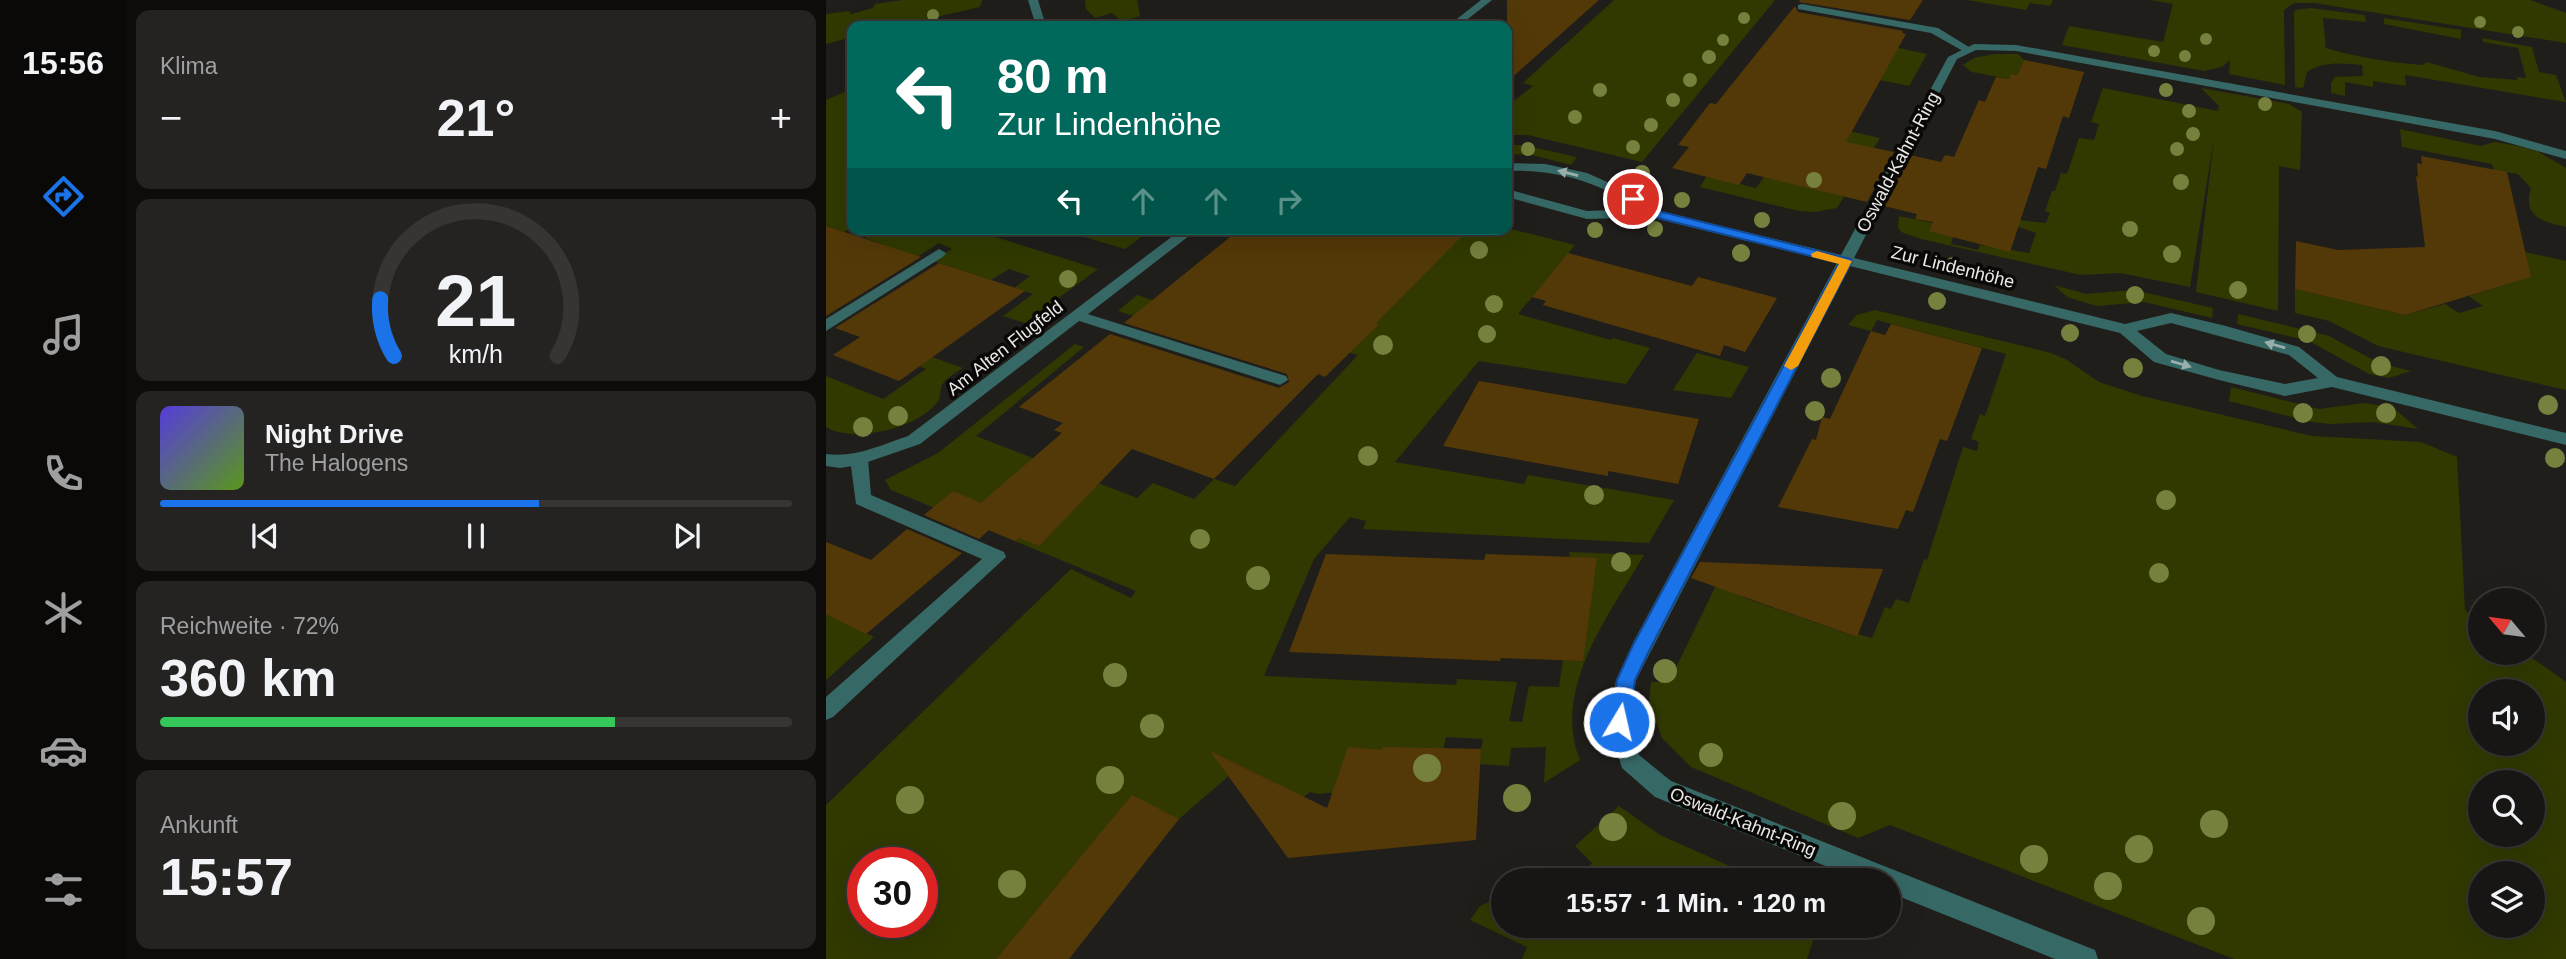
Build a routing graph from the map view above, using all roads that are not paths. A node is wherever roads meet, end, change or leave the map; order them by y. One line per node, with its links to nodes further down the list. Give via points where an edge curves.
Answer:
1 (1033, 0): 4 (street)
2 (1486, 0): 5 (street)
3 (1802, 7): 6 (street, via 1934,30)
4 (1039, 21)
5 (1459, 21)
6 (1967, 49): 7 (street, via 2019,48 2495,135); 13 (street, Oswald-Kahnt-Ring, via 1954,58)
7 (2566, 155)
8 (1512, 166): 10 (street, Zur Lindenhöhe, one-way to 8, via 1602,182 1531,164)
9 (1512, 194): 10 (street, Zur Lindenhöhe, via 1587,215)
10 (1650, 213): 13 (street, Zur Lindenhöhe)
11 (1183, 235): 14 (street, Am Alten Flugfeld)
12 (939, 253): 15 (street)
13 (1846, 261): 16 (street, Zur Lindenhöhe); 23 (street, Oswald-Kahnt-Ring, via 1642,645 1626,680 1619,722 1630,761 1663,789)
14 (1078, 316): 17 (street); 20 (street, Am Alten Flugfeld, via 914,440)
15 (826, 326)
16 (2124, 328): 18 (street, Zur Lindenhöhe, one-way to 18, via 2160,358 2219,375 2286,390); 18 (street, Zur Lindenhöhe, one-way to 16, via 2294,351 2225,331 2171,318)
17 (1280, 380)
18 (2332, 381): 19 (street, Zur Lindenhöhe)
19 (2566, 439)
20 (859, 459): 21 (street, Am Alten Flugfeld); 22 (street, via 862,499 997,557)
21 (826, 460)
22 (826, 710)
23 (1858, 868)
24 (1901, 885): 25 (street, Oswald-Kahnt-Ring)
25 (2086, 959)

